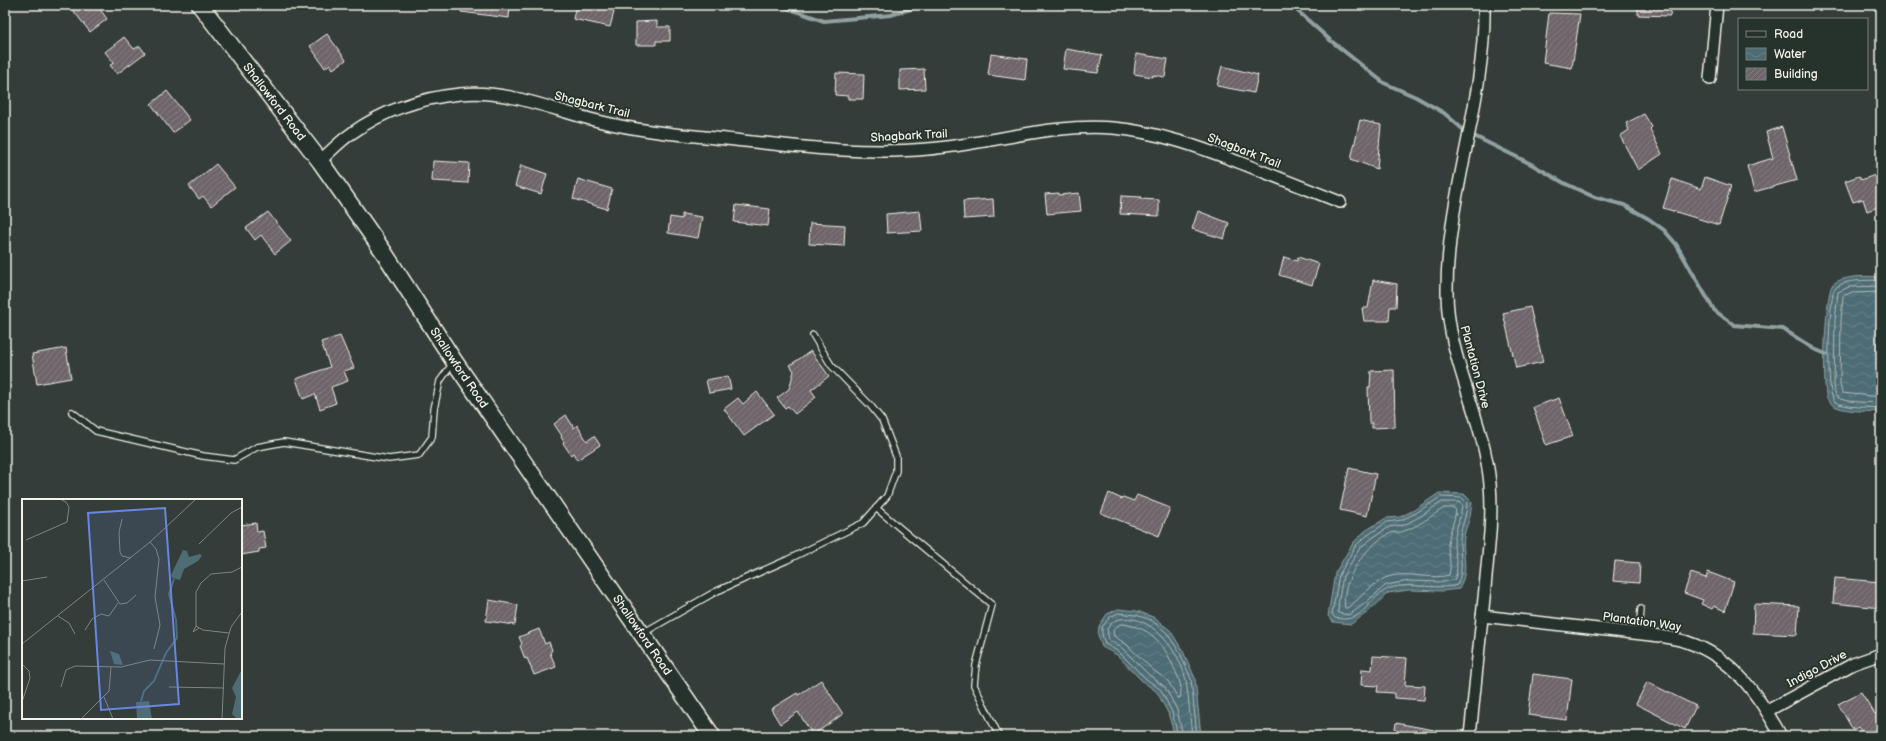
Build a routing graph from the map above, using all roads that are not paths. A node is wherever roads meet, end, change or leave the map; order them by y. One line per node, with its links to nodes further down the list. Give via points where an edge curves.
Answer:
1 (200, 5): 5 (street, Shallowford Road)
2 (1484, 5): 12 (street, Plantation Drive, via 1480,71 1448,247 1447,291 1451,334 1483,442 1490,484 1491,524)
3 (1717, 5): 4 (street)
4 (1710, 79)
5 (320, 161): 6 (street, Shagbark Trail, via 351,133 387,112 426,99 471,94 512,98 593,120 652,132 849,151 928,150 1059,129 1113,128 1153,134 1192,144); 8 (street, Shallowford Road, via 383,251)
6 (1340, 202)
7 (813, 335): 10 (lane, via 831,365 882,420 896,456 896,471 887,496)
8 (454, 361): 9 (lane, via 440,381 432,437 419,455 389,460 284,442 257,447 234,460 203,456 96,431); 13 (street, Shallowford Road)
9 (72, 412)
10 (876, 508): 13 (lane, via 863,523 715,592); 18 (lane, via 992,605 976,665 974,685)
11 (1642, 610): 14 (lane)
12 (1482, 616): 14 (street, Plantation Way); 19 (street, Plantation Drive)
13 (642, 633): 17 (street, Shallowford Road)
14 (1639, 633): 16 (street, Plantation Way, via 1687,642 1713,654 1734,669 1752,688)
15 (1881, 654): 16 (street, Indigo Drive, via 1853,664)
16 (1767, 711): 20 (street, Plantation Way)
17 (712, 736)
18 (998, 736)
19 (1470, 736)
20 (1781, 736)

